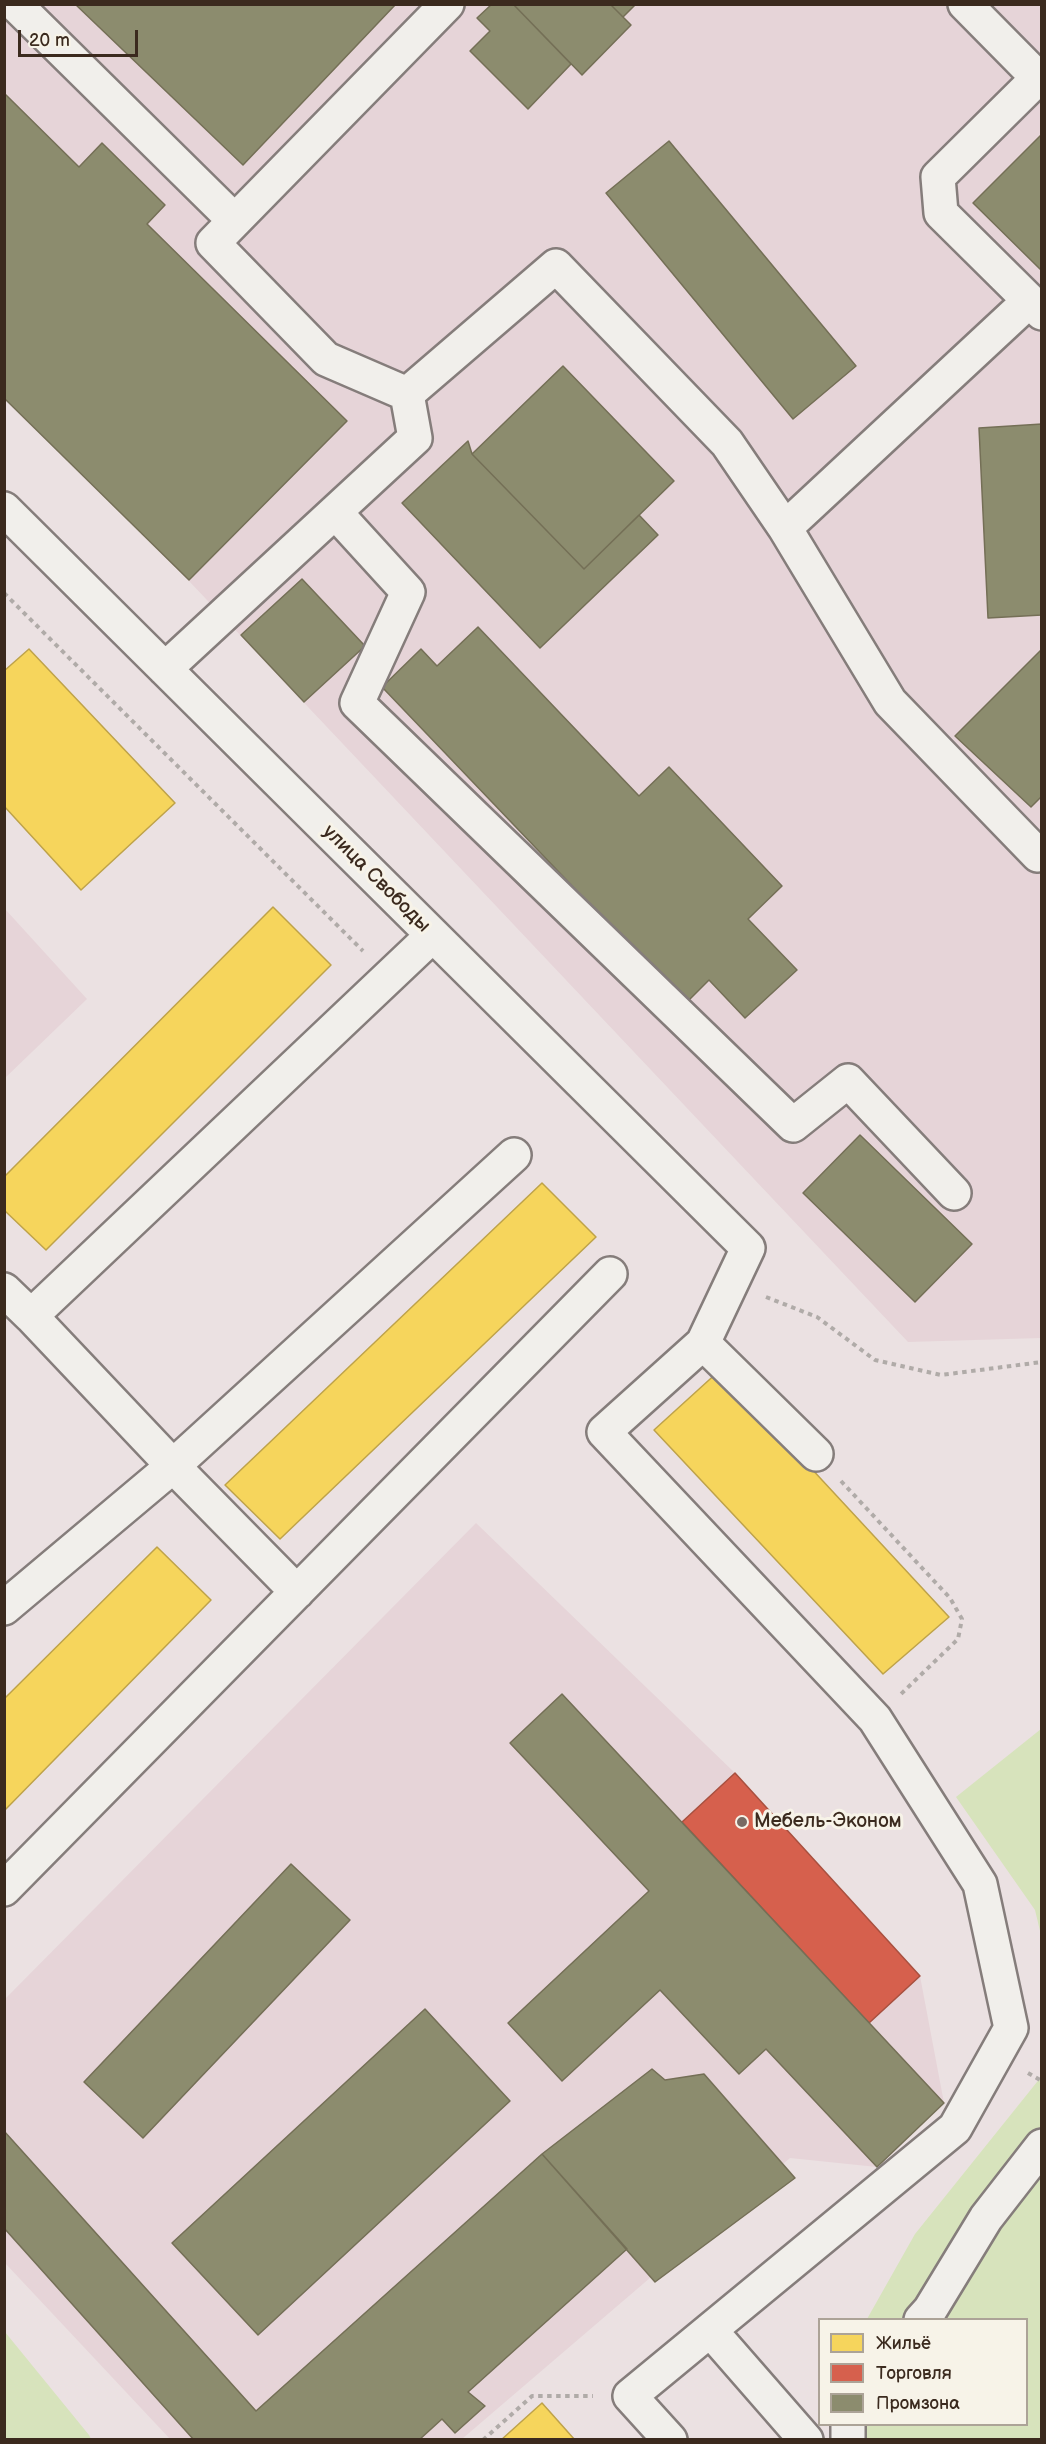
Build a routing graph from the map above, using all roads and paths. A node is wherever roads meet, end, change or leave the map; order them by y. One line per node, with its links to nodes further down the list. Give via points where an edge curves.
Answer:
1 (15, 4): 4 (street)
2 (447, 4): 4 (street)
3 (965, 4): 5 (street, via 1038,78 938,177 941,213)
4 (234, 220): 6 (street, via 213,243 326,359)
5 (1035, 307): 9 (street)
6 (407, 394): 8 (street, via 415,438); 9 (street, via 556,266 727,443)
7 (4, 509): 11 (street, улица Свободы)
8 (335, 512): 11 (street); 16 (street, via 408,592 357,704 793,1125 848,1081)
9 (785, 528): 12 (street, via 890,702 1038,855)
10 (4, 593): 14 (path)
11 (165, 669): 13 (street, улица Свободы)
12 (1041, 852)
13 (433, 935): 14 (street); 18 (street, улица Свободы, via 748,1248)
14 (390, 978): 20 (street)
15 (514, 1155): 24 (street)
16 (954, 1193)
17 (610, 1274): 25 (street)
18 (733, 1284): 21 (street); 22 (path, via 817,1317 875,1360 941,1375)
19 (4, 1290): 20 (street)
20 (31, 1316): 24 (street)
21 (703, 1344): 23 (street); 27 (street, via 604,1432)
22 (1041, 1362)
23 (816, 1454): 27 (path, via 950,1598 962,1619 958,1639)
24 (173, 1466): 25 (street); 26 (street)
25 (297, 1592): 28 (street)
26 (4, 1608)
27 (875, 1719): 31 (street, via 980,1884 1011,2028 955,2128)
28 (4, 1889)
29 (1041, 2146): 30 (street, via 986,2218)
30 (922, 2318)
31 (710, 2330): 32 (street); 35 (street)
32 (630, 2396): 33 (path, via 532,2396); 34 (street)
33 (483, 2439)
34 (670, 2439)
35 (806, 2439)

